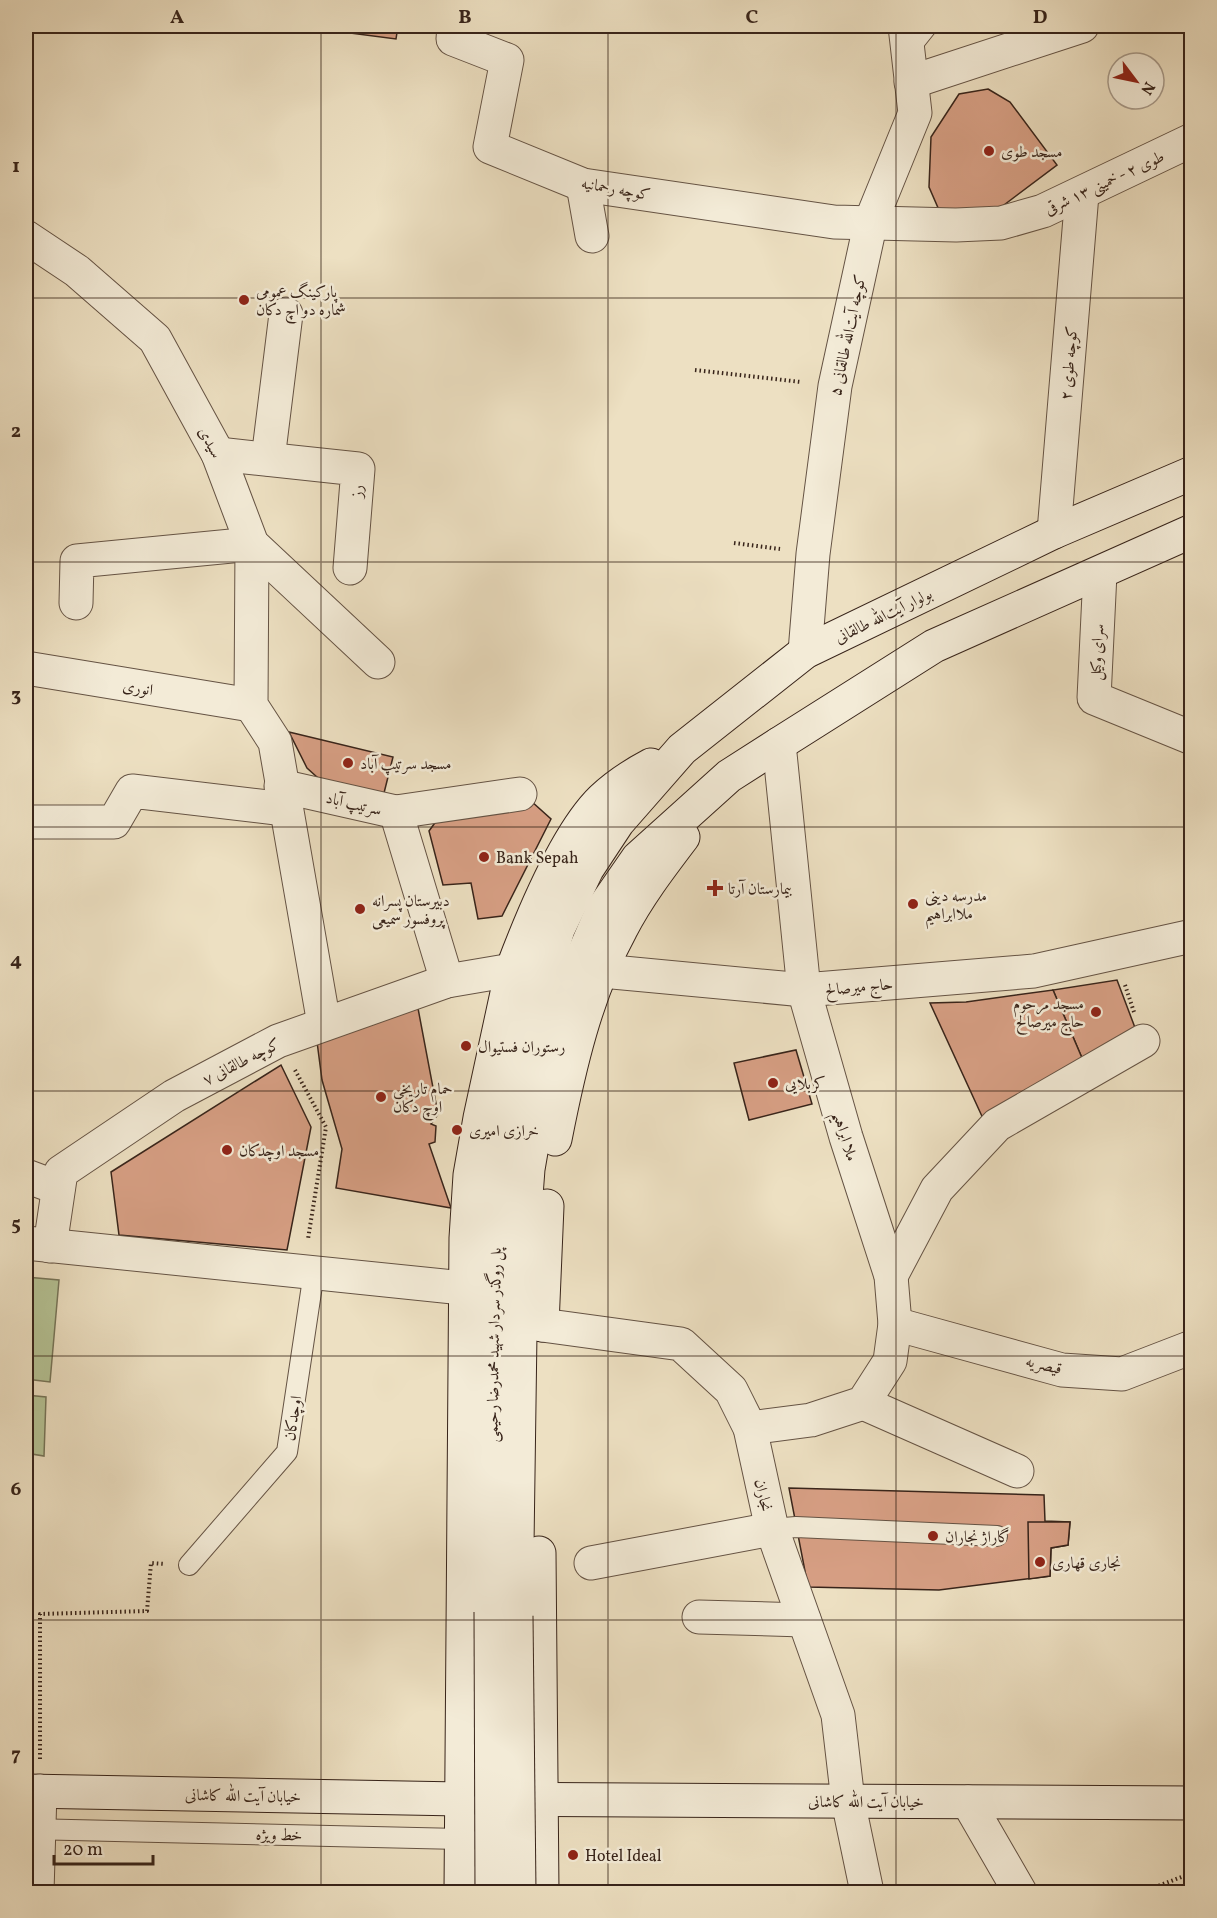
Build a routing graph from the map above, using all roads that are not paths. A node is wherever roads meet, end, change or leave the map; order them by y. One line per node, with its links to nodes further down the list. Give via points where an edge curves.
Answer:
1 (454, 26): 6 (street, کوچه رحمانیه, via 453,39 507,60 490,147)
2 (927, 26): 4 (lane)
3 (1082, 26): 4 (street)
4 (908, 53): 8 (street, کوچه آیت‌الله طالقانی ۵, via 915,113)
5 (1191, 140): 7 (street, طوی ۲ - خمینی ۱۳ شرقی)
6 (583, 185): 8 (street, کوچه رحمانیه, via 834,222); 9 (street)
7 (1082, 194): 8 (street, طوی ۲ - خمینی ۱۳ شرقی, via 1043,211 1000,223); 16 (street, کوچه طوی ۲)
8 (871, 221): 21 (street, کوچه آیت‌الله طالقانی ۵, via 835,386 813,554)
9 (592, 236)
10 (26, 237): 12 (street, سیدی, via 77,271 155,339)
11 (286, 314): 13 (street)
12 (218, 454): 13 (street, رز); 17 (street, سیدی)
13 (268, 459): 18 (street, رز, via 358,469)
14 (1191, 472): 16 (street, بولوار آیت‌الله طالقانی)
15 (1191, 531): 19 (street)
16 (1054, 532): 21 (street, بولوار آیت‌الله طالقانی)
17 (252, 544): 20 (street, via 77,561); 22 (street, سیدی); 24 (street)
18 (350, 568)
19 (1100, 573): 25 (street, سرای وکیل, via 1094,698); 26 (street, via 934,646)
20 (76, 603)
21 (805, 652): 27 (street, بولوار آیت‌الله طالقانی)
22 (378, 662)
23 (26, 668): 24 (street, انوری)
24 (251, 705): 30 (street, via 274,742)
25 (1191, 738)
26 (779, 744): 28 (street); 38 (street, ملا ابراهیم)
27 (682, 749): 33 (street, بولوار آیت‌الله طالقانی); 35 (street, via 637,773 601,800 572,839)
28 (729, 776): 36 (street, via 653,879 621,929); 57 (street, پل روگذر سردار شهید محمدرضا رحیمی, via 638,858 604,907 574,976 544,1076 528,1169 521,1262)
29 (520, 794): 31 (street)
30 (283, 798): 31 (street, سرتیپ آباد); 32 (street, سرتیپ آباد, via 132,791 114,822); 39 (street)
31 (396, 812): 37 (street, سرتیپ آباد)
32 (26, 822)
33 (618, 822): 57 (street, پل روگذر سردار شهید محمدرضا رحیمی, via 587,869 558,929 519,1055 499,1161 492,1315)
34 (1191, 936): 38 (street, حاج میرصالح, via 1034,971)
35 (512, 970): 37 (street, کوچه طالقانی ۷); 46 (street, via 470,1175)
36 (602, 971): 38 (street, حاج میرصالح); 48 (street, via 574,1054 551,1159)
37 (447, 981): 39 (street, کوچه طالقانی ۷)
38 (804, 990): 45 (street, ملا ابراهیم)
39 (324, 1024): 42 (street, کوچه طالقانی ۷, via 278,1041 164,1102 61,1172)
40 (1143, 1041): 45 (street, via 997,1125 937,1189)
41 (26, 1176): 42 (street)
42 (58, 1188): 43 (street, کوچه طالقانی ۷)
43 (38, 1245): 44 (street)
44 (308, 1271): 46 (street, via 464,1288); 56 (lane, اوچدکان, via 287,1452)
45 (891, 1276): 47 (street, ملا ابراهیم)
46 (466, 1296): 60 (street)
47 (895, 1324): 49 (street, قیصریه, via 1062,1370 1122,1374); 50 (street, ملا ابراهیم, via 890,1361)
48 (542, 1325): 51 (street, نجاران, via 681,1344 731,1390); 61 (street)
49 (1191, 1347)
50 (863, 1403): 51 (street, via 811,1420); 52 (street)
51 (750, 1428): 53 (street, نجاران)
52 (1017, 1471)
53 (772, 1529): 54 (lane); 55 (street); 59 (street, نجاران)
54 (997, 1536)
55 (591, 1563)
56 (189, 1565)
57 (504, 1614): 73 (street, پل روگذر سردار شهید محمدرضا رحیمی, bridge); 74 (street, پل روگذر سردار شهید محمدرضا رحیمی, bridge)
58 (699, 1617): 59 (street)
59 (804, 1620): 65 (street, نجاران, via 838,1714)
60 (461, 1676): 61 (street, via 475,1696 503,1706 524,1696); 63 (street)
61 (539, 1679): 64 (street)
62 (33, 1791): 63 (street, خیابان آیت الله کاشانی); 68 (street)
63 (460, 1799): 64 (street, خیابان آیت الله کاشانی); 69 (street)
64 (541, 1799): 65 (street, خیابان آیت الله کاشانی); 70 (street)
65 (848, 1801): 66 (street, خیابان آیت الله کاشانی); 76 (street, نجاران)
66 (968, 1802): 67 (street, خیابان آیت الله کاشانی); 77 (street)
67 (1191, 1803)
68 (33, 1829): 69 (lane, خط ویژه); 71 (street)
69 (460, 1839): 70 (street); 72 (street)
70 (541, 1839): 75 (street)
71 (37, 1893)
72 (461, 1893)
73 (492, 1893)
74 (519, 1893)
75 (542, 1893)
76 (867, 1893)
77 (1020, 1893)

